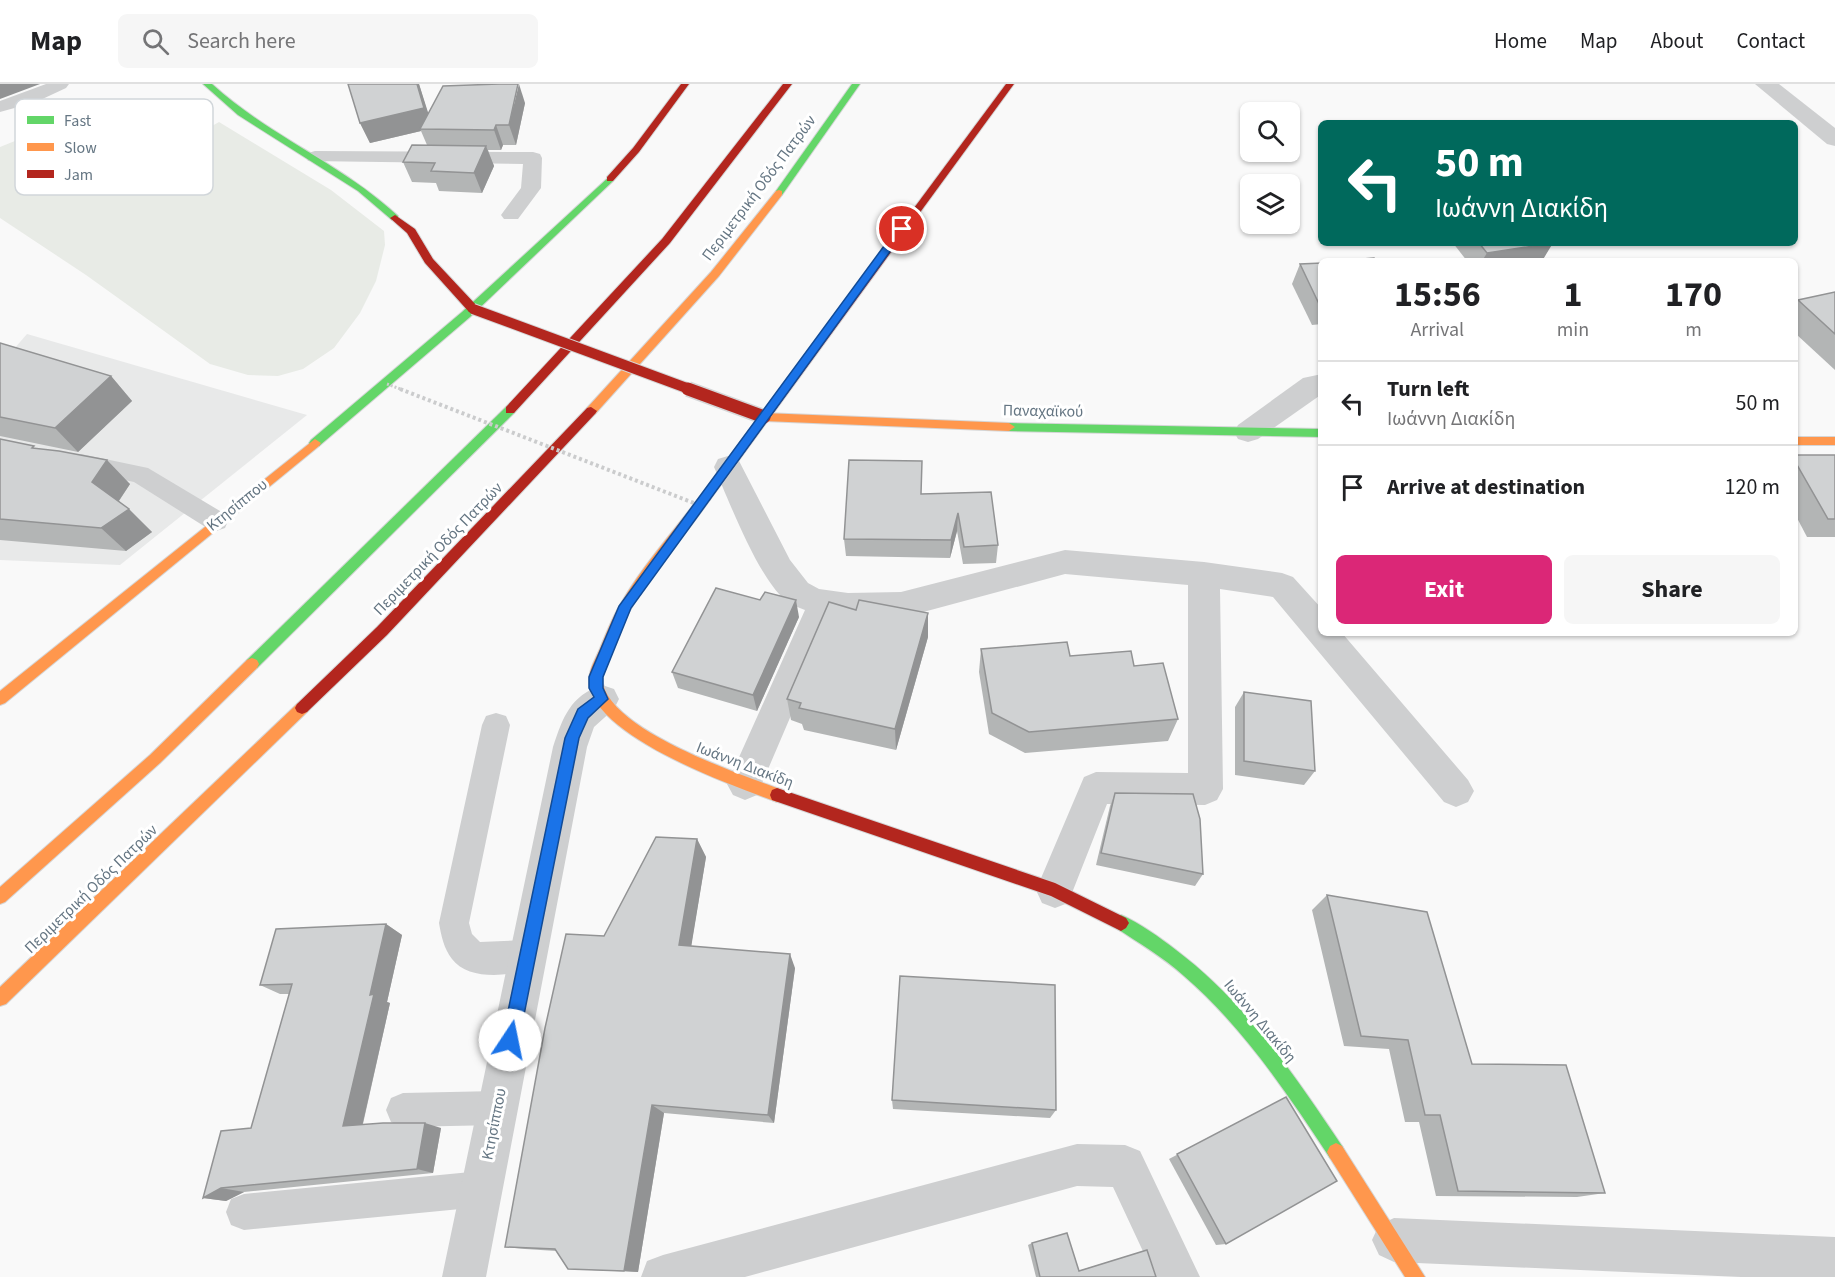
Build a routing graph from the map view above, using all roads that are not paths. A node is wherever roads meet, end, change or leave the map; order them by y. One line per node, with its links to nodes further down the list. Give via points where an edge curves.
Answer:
1 (60, 84): 8 (lane)
2 (207, 84): 12 (main road, via 269,132)
3 (685, 84): 14 (main road, Κτησίππου, via 610,179)
4 (788, 84): 34 (main road, via 666,241 523,397 155,759)
5 (856, 84): 36 (main road, Περιμετρική Οδός Πατρών, via 715,274 549,458 382,631)
6 (1010, 84): 16 (main road)
7 (1766, 84): 11 (street)
8 (27, 99)
9 (15, 102): 10 (lane)
10 (0, 107)
11 (1835, 139)
12 (315, 157): 13 (lane, via 533,158 531,188); 14 (main road, via 358,186 411,231 429,261)
13 (511, 215)
14 (473, 309): 16 (main road, Παναχαϊκού, bridge); 23 (main road, Κτησίππου, via 387,384)
15 (1318, 384): 17 (street)
16 (764, 417): 17 (main road, Παναχαϊκού); 22 (main road)
17 (1248, 432): 18 (main road, Παναχαϊκού)
18 (1318, 433)
19 (1798, 441): 20 (main road)
20 (1835, 441)
21 (58, 458): 23 (lane, via 140,474)
22 (728, 467): 25 (street, via 783,577 798,592); 29 (main road, via 626,606 596,677)
23 (216, 521): 28 (main road, Κτησίππου)
24 (1204, 574): 25 (street, via 1065,562 901,605); 26 (street, via 1282,586); 33 (street, via 1205,789 1096,788)
25 (824, 602): 31 (street)
26 (1318, 628)
27 (1325, 636): 32 (street)
28 (0, 699)
29 (602, 699): 31 (main road, Ιωάννη Διακίδη, via 630,727 663,747 695,765); 35 (street, Κτησίππου, via 585,711 574,731)
30 (496, 725): 35 (lane, via 454,922 458,942 471,956)
31 (744, 784): 33 (main road, Ιωάννη Διακίδη)
32 (1456, 791)
33 (1055, 890): 41 (main road, Ιωάννη Διακίδη, via 1099,910 1147,940 1188,967 1221,997 1279,1068)
34 (0, 897)
35 (526, 956): 37 (street, Κτησίππου)
36 (0, 998)
37 (497, 1108): 38 (lane); 39 (street, Κτησίππου)
38 (403, 1110)
39 (481, 1189): 40 (lane); 43 (street, Κτησίππου)
40 (244, 1212)
41 (1394, 1240): 42 (street); 46 (main road, Ιωάννη Διακίδη)
42 (1835, 1259)
43 (464, 1277)
44 (663, 1277): 45 (street, via 1077,1165 1125,1166)
45 (1178, 1277)
46 (1416, 1277)

